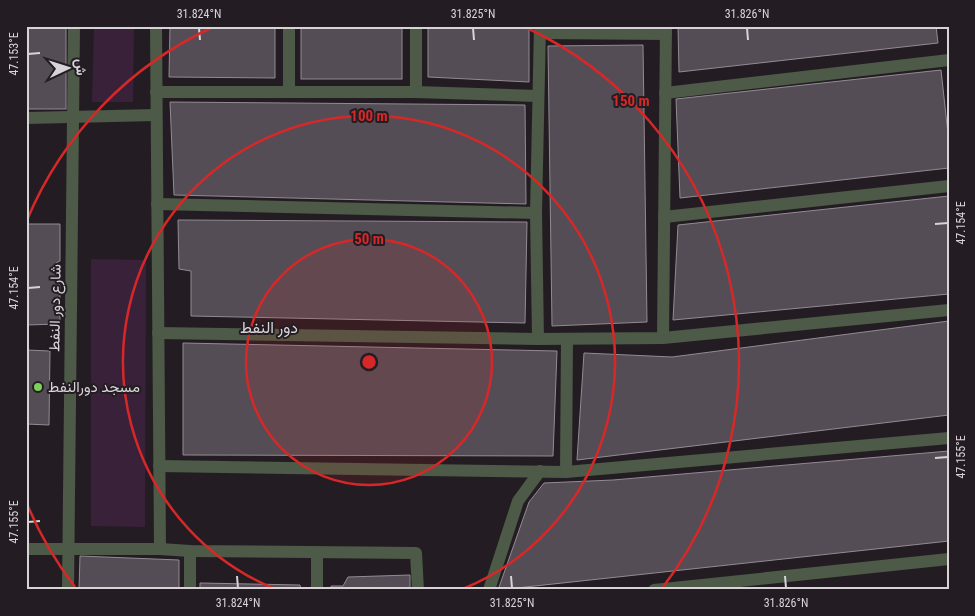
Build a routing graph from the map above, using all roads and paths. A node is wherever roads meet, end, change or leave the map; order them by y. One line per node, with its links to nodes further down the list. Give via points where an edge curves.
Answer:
1 (74, 26): 14 (street, شارع دور النفط)
2 (156, 26): 9 (street)
3 (289, 26): 8 (street)
4 (416, 26): 10 (street)
5 (540, 30): 6 (street); 12 (street)
6 (666, 30): 11 (street)
7 (949, 60): 11 (street)
8 (289, 91): 9 (street); 10 (street)
9 (156, 92): 13 (street)
10 (416, 92): 12 (street)
11 (666, 93): 19 (street)
12 (537, 96): 18 (street)
13 (156, 115): 14 (street); 17 (street)
14 (73, 116): 15 (street); 29 (street, شارع دور النفط)
15 (26, 118)
16 (949, 186): 19 (street)
17 (157, 204): 18 (street); 21 (street)
18 (536, 214): 23 (street)
19 (664, 217): 22 (street)
20 (949, 310): 22 (street)
21 (158, 333): 23 (street); 26 (street)
22 (663, 338): 24 (street)
23 (538, 339): 24 (street)
24 (567, 339): 28 (street)
25 (949, 438): 28 (street)
26 (159, 466): 27 (street); 31 (street)
27 (540, 471): 28 (street); 39 (street, via 518,501)
28 (566, 472)
29 (69, 548): 30 (street); 31 (street); 35 (street, شارع دور النفط)
30 (26, 549)
31 (160, 549): 32 (street)
32 (190, 551): 33 (street); 36 (street)
33 (317, 552): 37 (street); 38 (street, via 416,554)
34 (949, 559): 40 (street)
35 (68, 590)
36 (190, 590)
37 (317, 590)
38 (418, 590)
39 (489, 590)
40 (654, 590)

